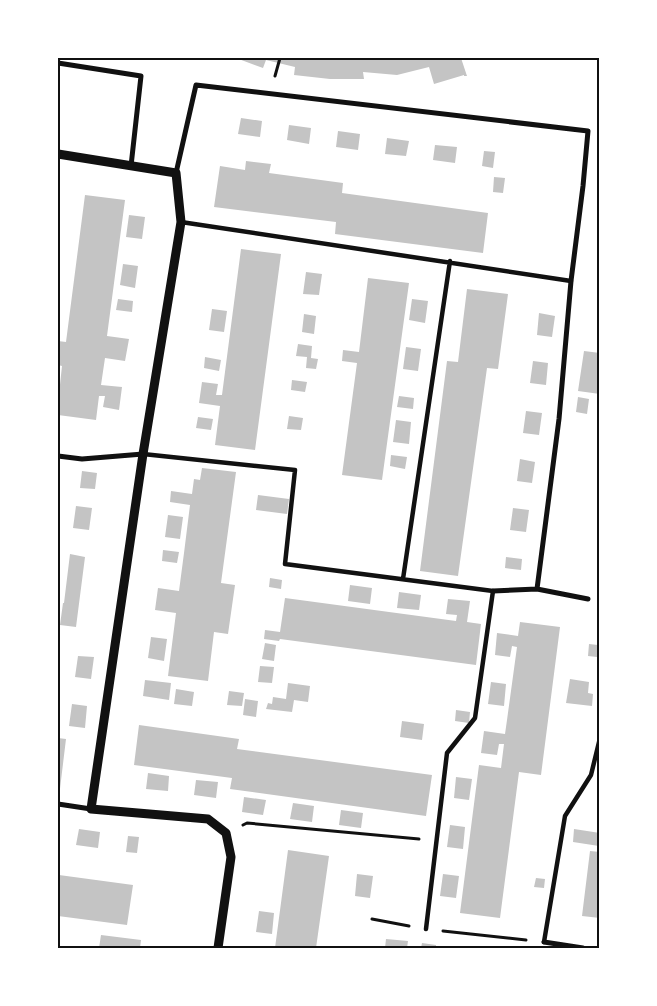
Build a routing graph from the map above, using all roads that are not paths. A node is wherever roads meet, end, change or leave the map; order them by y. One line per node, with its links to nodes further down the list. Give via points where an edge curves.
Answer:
1 (58, 63): 3 (street, via 141,76)
2 (58, 154): 3 (street)
3 (131, 166): 4 (street)
4 (176, 173): 5 (street); 7 (street, via 196,84 588,131)
5 (181, 222): 6 (street); 8 (street)
6 (450, 262): 7 (street); 10 (street)
7 (571, 280): 11 (street)
8 (144, 454): 9 (street, via 82,459); 10 (street, via 295,470 285,564); 16 (street)
9 (58, 456)
10 (403, 579): 12 (street)
11 (537, 589): 12 (street); 13 (street)
12 (493, 591): 17 (street, via 475,718 447,753)
13 (588, 599)
14 (600, 738): 18 (street, via 591,775 565,816)
15 (58, 804): 16 (street)
16 (91, 809): 19 (street, via 208,819 226,833 231,857)
17 (426, 929)
18 (544, 942): 20 (street)
19 (218, 948)
20 (583, 948)

